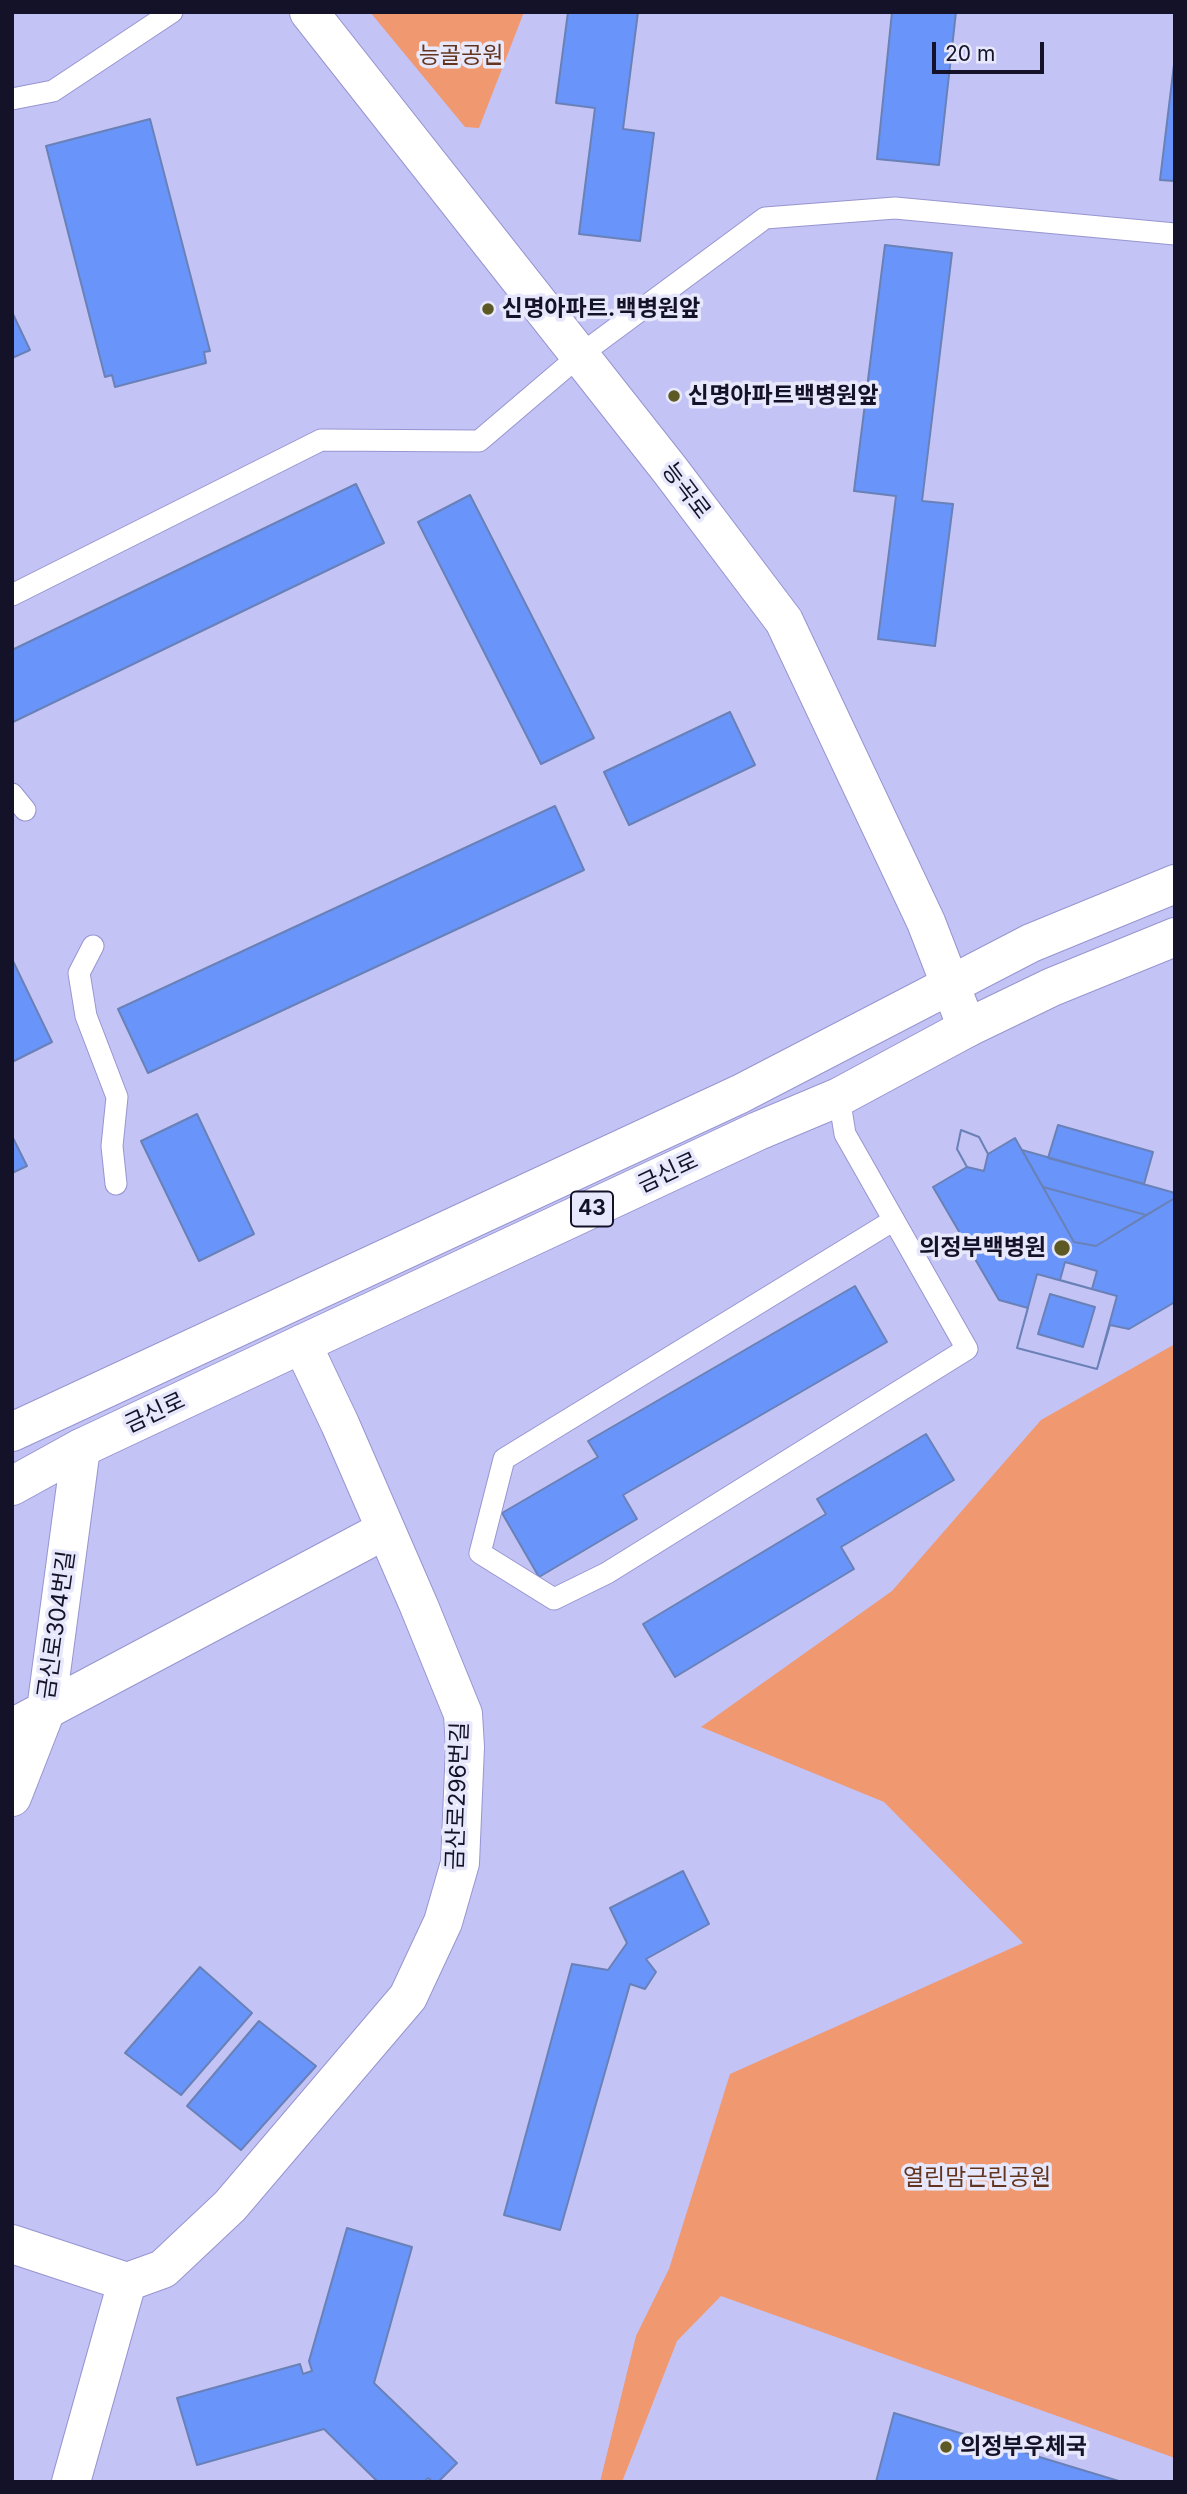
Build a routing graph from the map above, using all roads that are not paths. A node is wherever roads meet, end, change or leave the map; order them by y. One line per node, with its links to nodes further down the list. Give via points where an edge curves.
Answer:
1 (172, 12): 3 (lane, via 53,91)
2 (310, 12): 5 (street, 능곡로)
3 (12, 99)
4 (1175, 234): 5 (lane, via 895,208 765,218)
5 (580, 355): 6 (lane, via 479,441 321,440); 10 (street, 능곡로, via 784,621 926,922)
6 (12, 595)
7 (1175, 884): 10 (street, 금신로 / 43, via 1031,943)
8 (1175, 937): 11 (street, 금신로 / 43)
9 (93, 946): 13 (lane, via 79,973 86,1016 117,1097 112,1146)
10 (948, 985): 11 (street, 능곡로); 16 (street, 금신로 / 43, via 740,1094)
11 (967, 1028): 12 (street, 금신로 / 43)
12 (839, 1097): 14 (lane, via 845,1134); 15 (street, 금신로 / 43)
13 (116, 1184)
14 (894, 1220): 14 (lane, via 967,1349 607,1573 554,1598 480,1553 504,1459)
15 (302, 1344): 17 (street, 금신로 / 43); 19 (street, 금산로296번길)
16 (12, 1432)
17 (81, 1448): 18 (street, 금신로 / 43); 20 (street, 금신로304번길)
18 (12, 1486)
19 (384, 1531): 20 (street); 24 (street, 금산로296번길, via 463,1714 460,1863 443,1922 408,1997 230,2206 163,2270)
20 (46, 1710): 21 (street); 22 (street, 금신로304번길)
21 (12, 1728)
22 (12, 1797)
23 (12, 2244): 24 (street)
24 (127, 2282): 25 (street)
25 (71, 2482)

